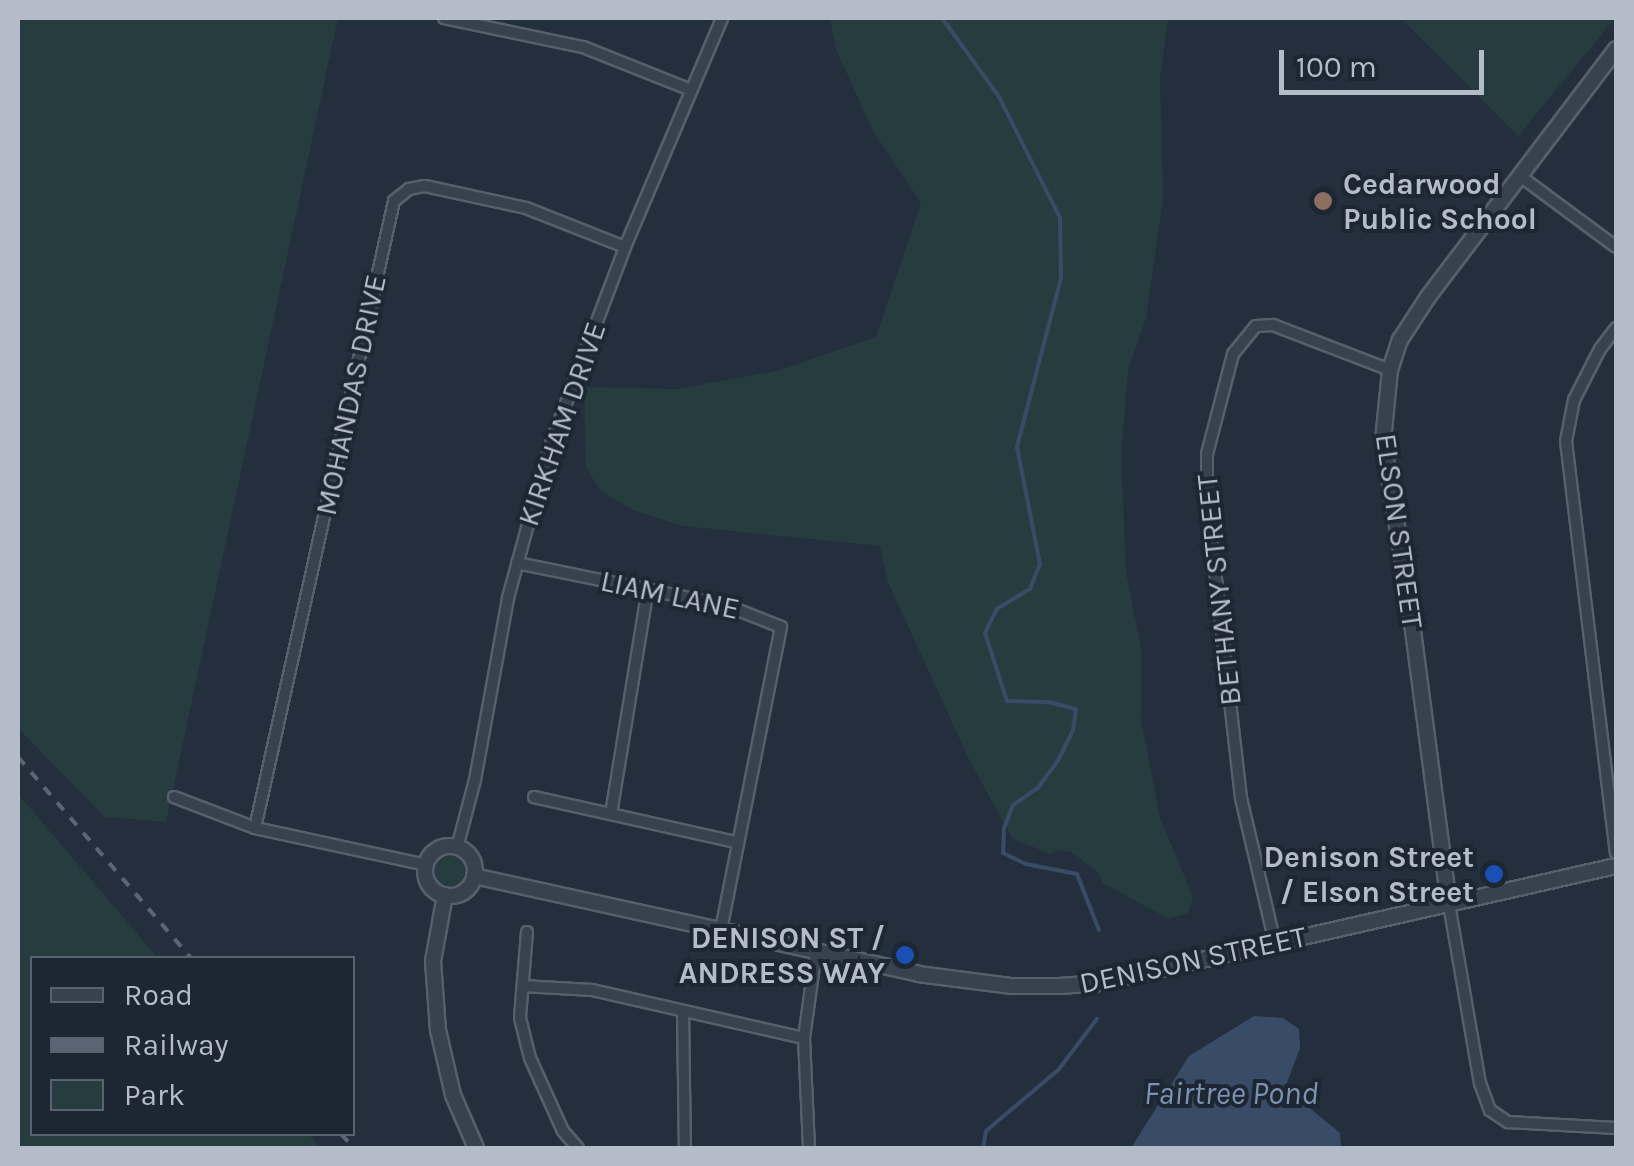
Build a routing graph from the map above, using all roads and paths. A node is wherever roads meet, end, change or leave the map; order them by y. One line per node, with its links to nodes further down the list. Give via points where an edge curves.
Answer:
1 (444, 18): 4 (street, via 583,47)
2 (722, 18): 4 (street, KIRKHAM DRIVE)
3 (1616, 49): 5 (street, ELSON STREET)
4 (692, 90): 7 (street, KIRKHAM DRIVE)
5 (1520, 176): 6 (street); 9 (street, ELSON STREET, via 1428,297)
6 (1616, 246)
7 (625, 247): 10 (street, KIRKHAM DRIVE, via 548,451); 15 (street, MOHANDAS DRIVE, via 526,208 425,186 394,201)
8 (1616, 328): 18 (street, via 1574,400 1566,442)
9 (1390, 370): 23 (street, ELSON STREET, via 1383,441); 26 (street, BETHANY STREET, via 1273,326 1256,326 1233,354 1207,454 1241,798)
10 (517, 563): 11 (street, LIAM LANE); 17 (street, KIRKHAM DRIVE)
11 (648, 590): 14 (street); 16 (street, LIAM LANE, via 728,606 781,627)
12 (174, 797): 15 (street)
13 (534, 797): 14 (street)
14 (612, 814): 16 (street)
15 (255, 828): 19 (street)
16 (736, 842): 24 (street)
17 (457, 848): 19 (street, via 434,852); 21 (street, via 470,857)
18 (1616, 853)
19 (426, 865): 22 (street, via 427,881)
20 (1616, 866): 23 (street, DENISON STREET)
21 (474, 876): 22 (street, via 461,893); 24 (street, DENISON STREET)
22 (445, 895): 32 (street, via 433,962 438,1030 453,1095)
23 (1449, 904): 26 (street, DENISON STREET); 31 (street, via 1490,1110 1508,1122)
24 (721, 930): 27 (street, DENISON STREET)
25 (526, 932): 28 (street)
26 (1274, 944): 27 (street, DENISON STREET, via 1060,986 968,982)
27 (816, 951): 30 (street)
28 (522, 986): 29 (street, via 592,990); 33 (street, via 520,1018 530,1058 563,1131)
29 (683, 1011): 30 (street); 34 (street)
30 (804, 1038): 35 (street)
31 (1616, 1128)
32 (476, 1148)
33 (578, 1148)
34 (686, 1148)
35 (809, 1148)

